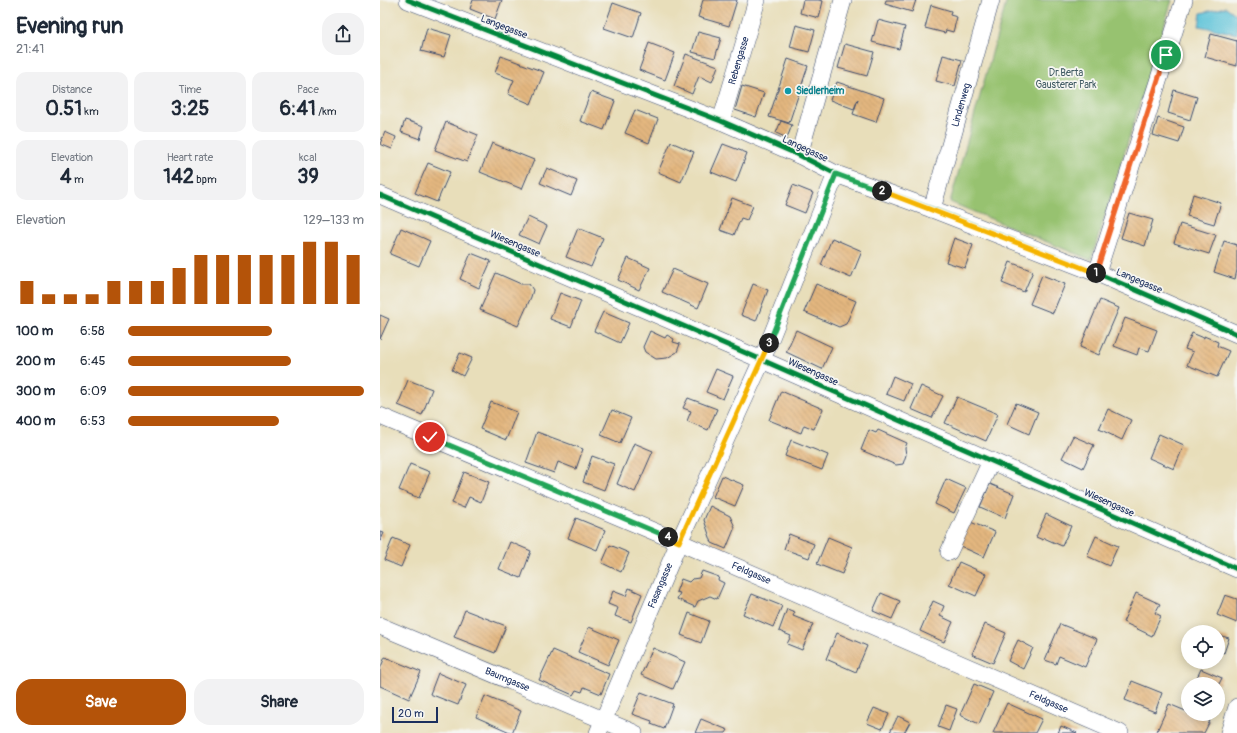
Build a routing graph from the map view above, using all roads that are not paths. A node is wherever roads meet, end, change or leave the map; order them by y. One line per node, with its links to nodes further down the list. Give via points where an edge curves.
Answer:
1 (408, 0): 6 (street, Langegasse)
2 (757, 0): 6 (street, Rebengasse)
3 (843, 0): 7 (street)
4 (991, 0): 10 (street, Lindenweg)
5 (1184, 0): 11 (street)
6 (721, 121): 7 (street, Langegasse)
7 (799, 156): 8 (street, Langegasse)
8 (836, 174): 10 (street, Langegasse); 13 (street, Fasangasse)
9 (380, 195): 13 (street, Wiesengasse)
10 (932, 209): 11 (street, Langegasse)
11 (1097, 273): 12 (street, Langegasse)
12 (1237, 334)
13 (762, 360): 15 (street, Wiesengasse); 16 (street, Fasangasse)
14 (380, 416): 16 (street, Feldgasse)
15 (991, 461): 17 (street); 18 (street, Wiesengasse)
16 (679, 542): 20 (street, Fasangasse); 22 (street, Feldgasse)
17 (949, 552)
18 (1237, 569)
19 (380, 626): 20 (street, Baumgasse)
20 (601, 726): 21 (street, Baumgasse)
21 (634, 733)
22 (1120, 733)

